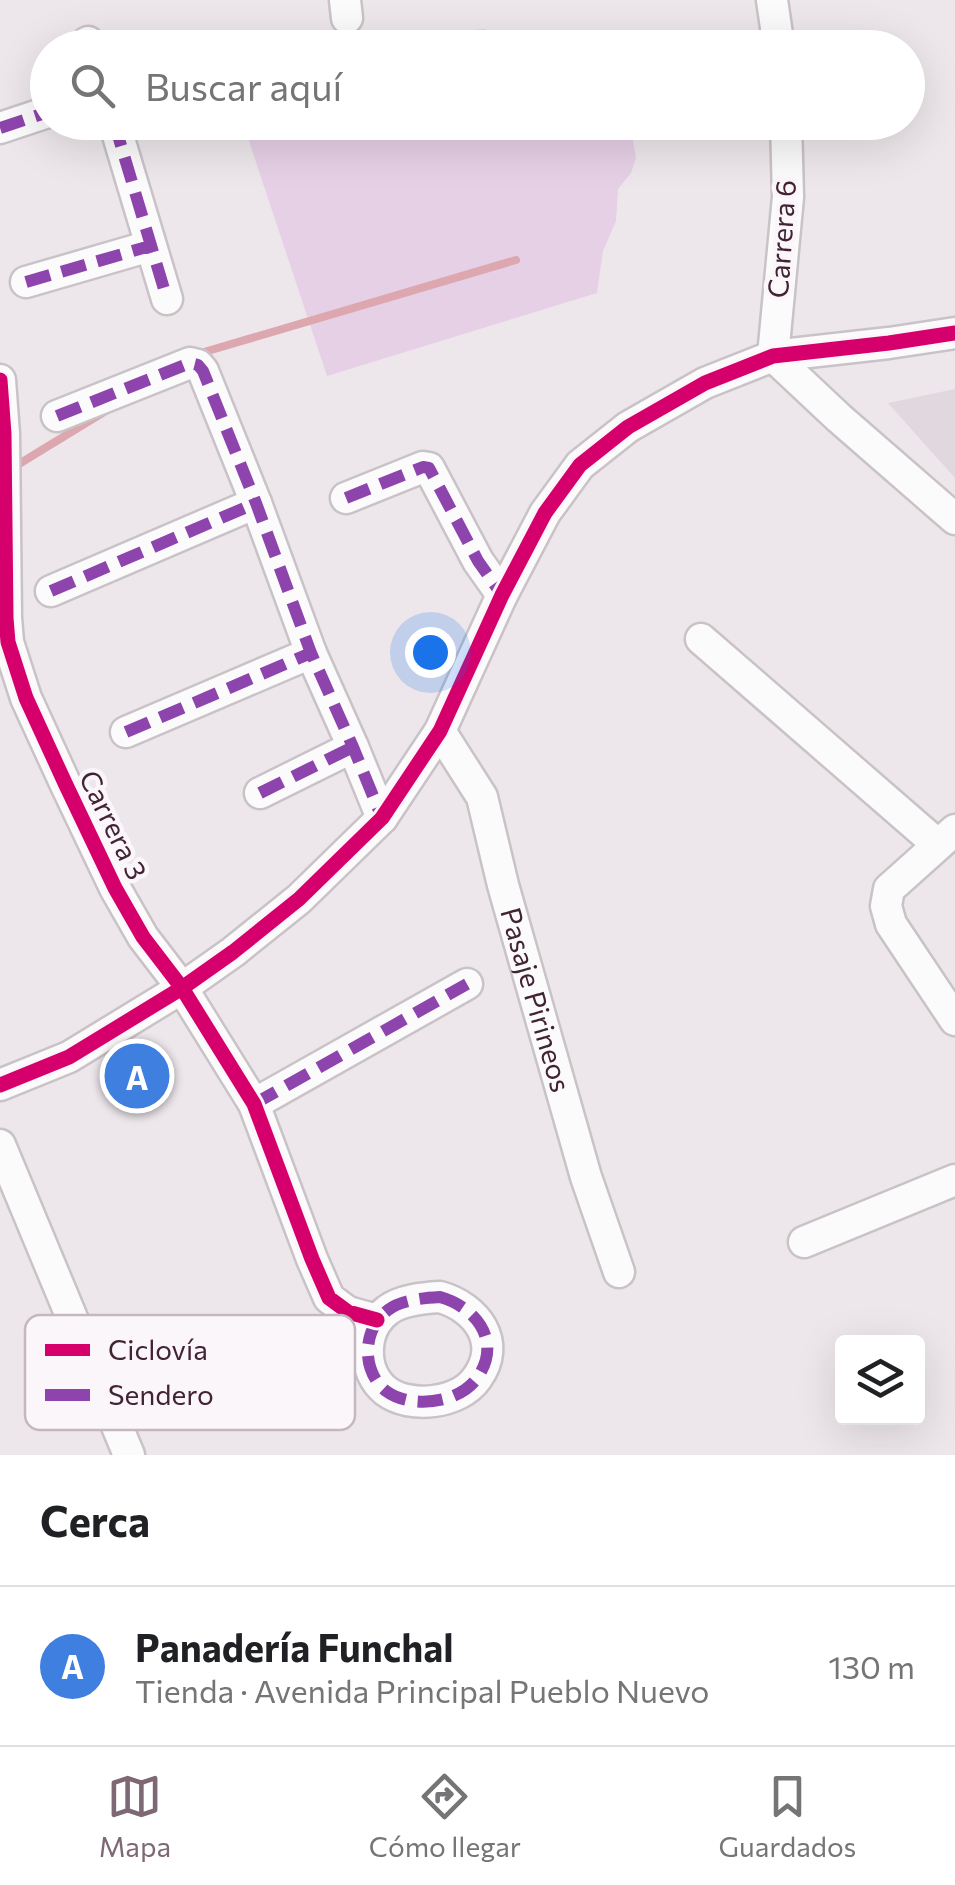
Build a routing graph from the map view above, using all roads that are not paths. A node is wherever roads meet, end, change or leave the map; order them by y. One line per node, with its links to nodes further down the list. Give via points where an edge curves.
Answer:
1 (772, 0): 2 (street)
2 (776, 30)
3 (30, 118): 4 (street)
4 (0, 128)
5 (119, 140): 7 (street)
6 (786, 140): 11 (street, Carrera 6, via 788,196)
7 (150, 246): 8 (street); 9 (street)
8 (26, 282)
9 (167, 299)
10 (955, 333): 11 (street)
11 (773, 356): 16 (street); 18 (street, via 705,383 628,427 580,466 545,512)
12 (0, 380): 28 (street, Carrera 3, via 4,575 17,673 115,888)
13 (56, 416): 15 (street, via 198,365)
14 (346, 498): 18 (street, via 429,468)
15 (256, 503): 17 (street); 20 (street)
16 (955, 519)
17 (51, 591)
18 (502, 595): 21 (street)
19 (700, 639): 26 (street)
20 (311, 654): 22 (street); 23 (street)
21 (440, 731): 25 (street); 35 (street, Pasaje Pirineos, via 482,796)
22 (126, 732)
23 (353, 747): 24 (street); 25 (street)
24 (260, 794)
25 (382, 818): 28 (street, via 298,898)
26 (946, 837): 29 (street, via 889,889 886,906 890,924)
27 (467, 984): 31 (street)
28 (182, 988): 30 (street, via 69,1057); 31 (street, Carrera 3)
29 (955, 1020)
30 (0, 1085)
31 (254, 1104): 37 (street, Carrera 3, via 329,1298)
32 (0, 1145): 36 (street)
33 (955, 1180): 34 (street)
34 (804, 1242)
35 (619, 1272)
36 (71, 1315)
37 (377, 1320)
38 (120, 1430): 39 (street)
39 (130, 1455)

